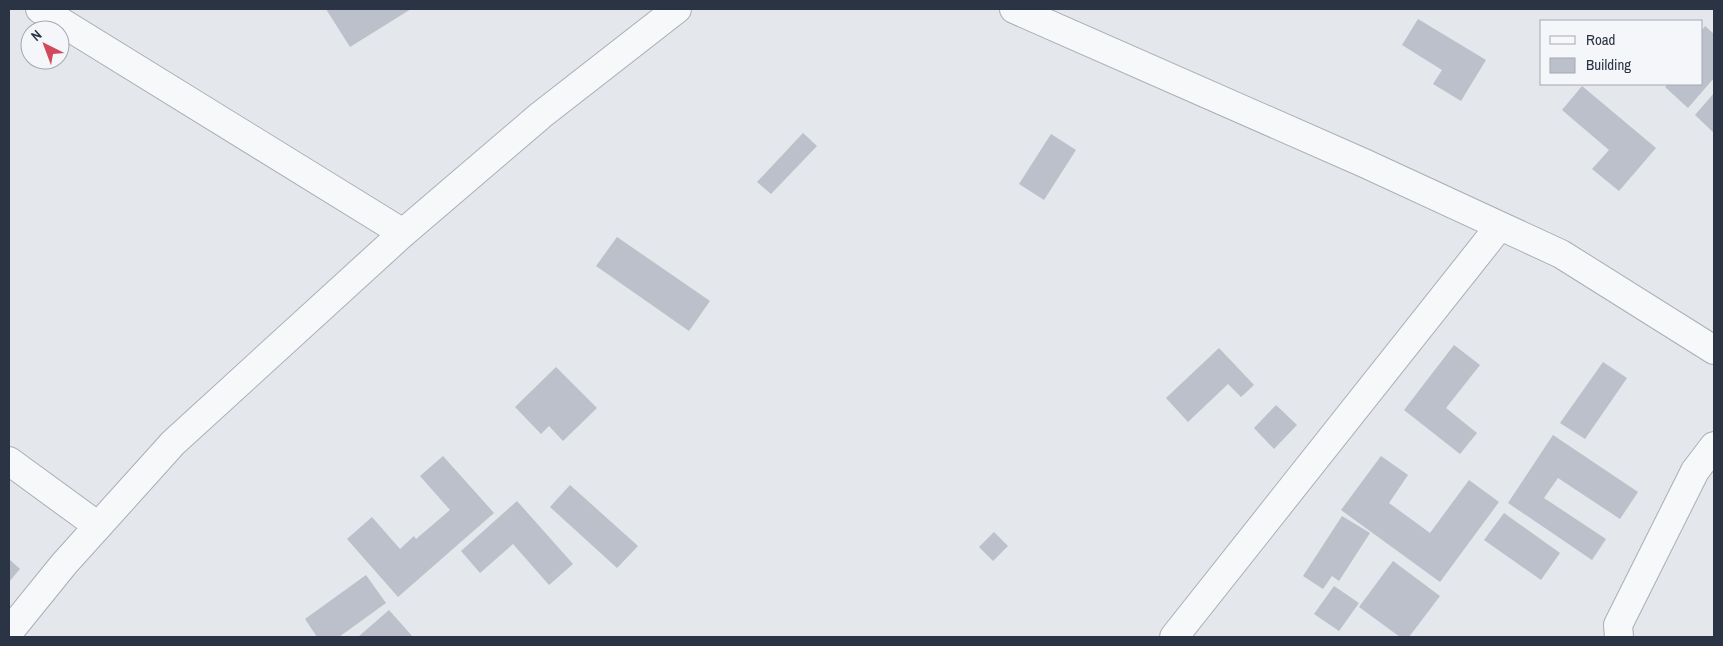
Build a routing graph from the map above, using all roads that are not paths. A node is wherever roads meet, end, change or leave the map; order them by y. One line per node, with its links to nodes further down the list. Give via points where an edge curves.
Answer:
1 (40, 9): 5 (street)
2 (678, 9): 5 (street, via 541,115)
3 (1014, 9): 4 (street, via 1364,163)
4 (1499, 227): 6 (street, via 1561,254); 11 (street)
5 (402, 233): 9 (street, via 173,443)
6 (1714, 350)
7 (1714, 446): 12 (street, via 1695,471 1618,624)
8 (9, 461): 9 (street)
9 (98, 526): 10 (street)
10 (9, 632)
11 (1174, 637)
12 (1619, 637)

